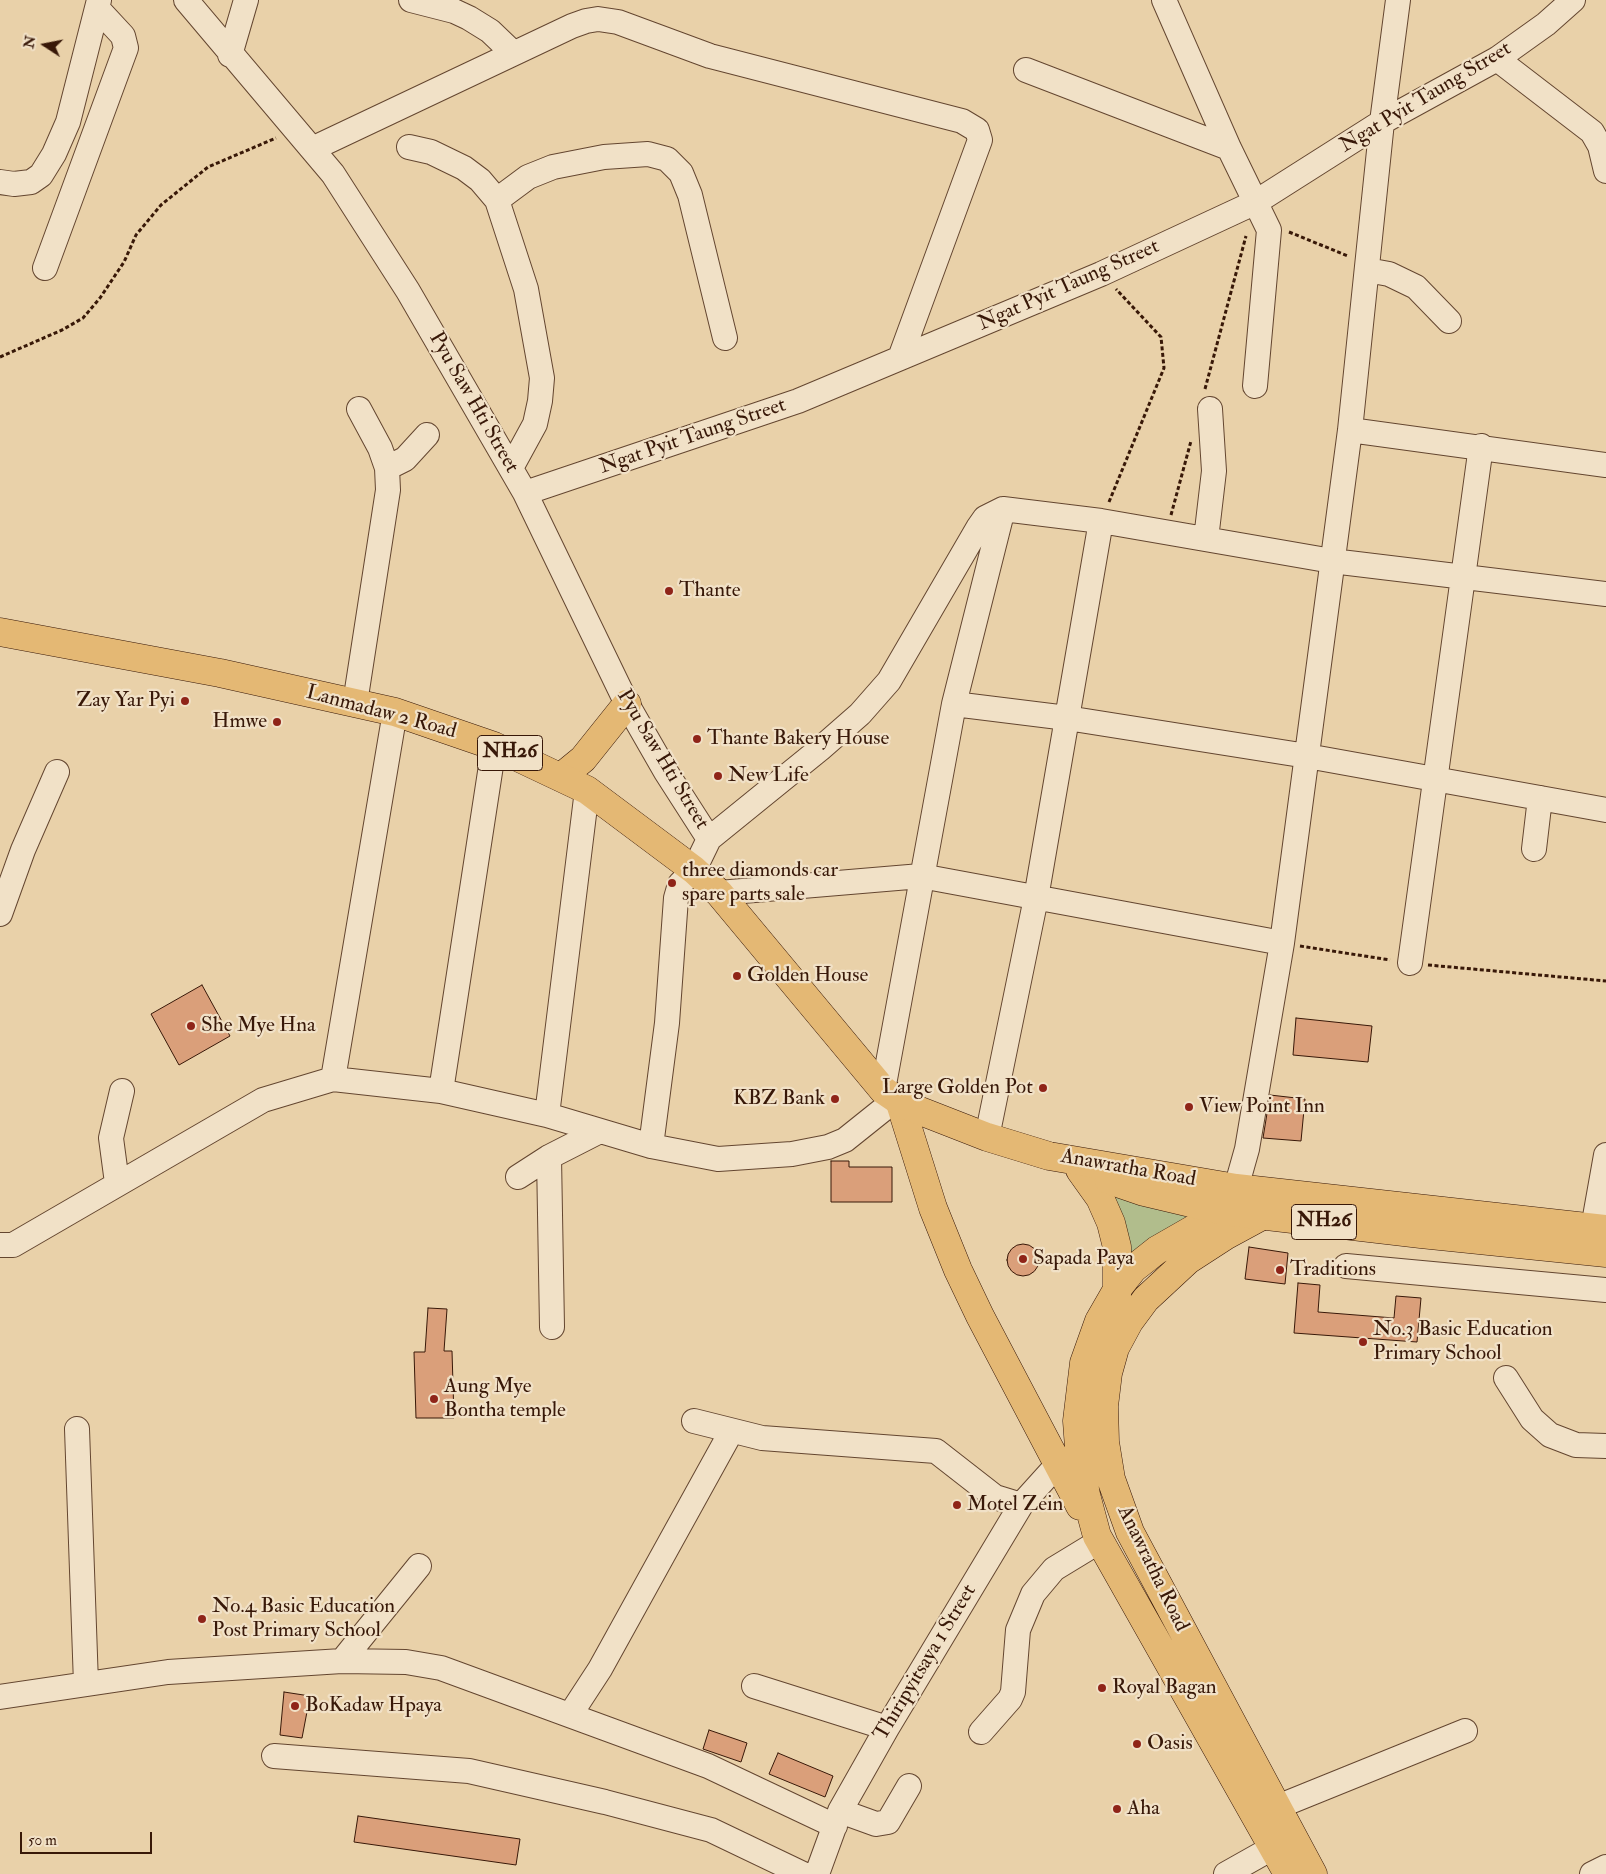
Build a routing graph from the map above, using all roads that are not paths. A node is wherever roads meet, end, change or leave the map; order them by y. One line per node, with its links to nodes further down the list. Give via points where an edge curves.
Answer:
1 (186, 0): 9 (street, Pyu Saw Hti Street)
2 (246, 0): 9 (street)
3 (411, 0): 8 (street, via 469,18 490,31)
4 (1398, 0): 12 (street)
5 (1574, 0): 10 (street, Ngat Pyit Taung Street)
6 (1168, 3): 14 (street)
7 (98, 4): 17 (street, via 68,122 54,154 41,175 31,182); 21 (street, via 123,36 126,48)
8 (513, 53): 15 (street); 24 (street, via 586,20 618,22 710,56 973,126 980,140)
9 (230, 56): 15 (street, Pyu Saw Hti Street)
10 (1497, 59): 12 (street, Ngat Pyit Taung Street); 16 (street, via 1592,132 1600,146)
11 (1026, 70): 14 (street)
12 (1382, 122): 19 (street, Ngat Pyit Taung Street); 20 (street)
13 (409, 147): 18 (street, via 431,152 464,168 480,180)
14 (1229, 148): 19 (street)
15 (312, 149): 33 (street, Pyu Saw Hti Street, via 333,174 408,291)
16 (1606, 171)
17 (0, 182)
18 (497, 200): 23 (street, via 528,177 554,167 604,156 648,154 667,159 680,174 690,195); 33 (street, via 526,289 542,378 535,424)
19 (1256, 202): 24 (street, Ngat Pyit Taung Street, via 1101,274); 25 (street, via 1269,230)
20 (1367, 267): 22 (street, via 1416,287); 28 (street)
21 (46, 268)
22 (1449, 321)
23 (725, 338)
24 (900, 358): 34 (street, Ngat Pyit Taung Street, via 798,401)
25 (1255, 386)
26 (1207, 399): 37 (street, via 1214,471)
27 (358, 409): 32 (street, via 380,448)
28 (1350, 430): 30 (street); 38 (street)
29 (427, 435): 32 (street, via 405,459)
30 (1481, 446): 31 (street); 39 (street)
31 (1606, 464)
32 (387, 468): 42 (street, via 388,490)
33 (511, 468): 34 (street, Pyu Saw Hti Street)
34 (525, 493): 43 (street, Pyu Saw Hti Street)
35 (1002, 509): 36 (street); 44 (street); 55 (street, via 985,518 978,528 889,680 860,714)
36 (1101, 521): 37 (street); 46 (street)
37 (1206, 538): 38 (street)
38 (1332, 561): 39 (street); 48 (street)
39 (1464, 577): 40 (street); 51 (street)
40 (1606, 594)
41 (0, 632): 42 (main road, Lanmadaw 2 Road / NH26, via 220,673)
42 (355, 704): 45 (main road, Lanmadaw 2 Road / NH26)
43 (627, 704): 50 (main road, via 583,759); 55 (street, Pyu Saw Hti Street)
44 (954, 704): 46 (street); 58 (street)
45 (395, 712): 47 (main road, Lanmadaw 2 Road / NH26); 64 (street)
46 (1066, 718): 48 (street); 60 (street)
47 (494, 746): 50 (main road, Lanmadaw 2 Road / NH26); 66 (street)
48 (1306, 756): 51 (street); 62 (street)
49 (56, 772): 61 (street)
50 (561, 778): 52 (main road, Lanmadaw 2 Road / NH26)
51 (1436, 779): 53 (street); 63 (street)
52 (587, 790): 57 (main road, Lanmadaw 2 Road / NH26); 68 (street)
53 (1540, 798): 54 (street); 56 (street)
54 (1606, 810)
55 (709, 838): 57 (street)
56 (1534, 849)
57 (694, 870): 59 (main road, Lanmadaw 2 Road / NH26); 71 (street, via 680,884 676,898 667,1023)
58 (921, 876): 59 (street); 60 (street); 67 (street)
59 (719, 893): 67 (main road, Lanmadaw 2 Road / NH26)
60 (1036, 898): 62 (street); 70 (street)
61 (0, 914)
62 (1282, 943): 78 (street, via 1247,1149)
63 (1410, 963)
64 (333, 1079): 66 (street); 77 (street, via 263,1100)
65 (122, 1091): 77 (street, via 111,1138)
66 (441, 1091): 68 (street)
67 (893, 1098): 70 (main road, NH26); 71 (street, via 845,1140 828,1147 792,1154 718,1159); 93 (main road, via 958,1270)
68 (547, 1115): 69 (street)
69 (598, 1132): 71 (street); 74 (street)
70 (987, 1137): 72 (main road, NH26)
71 (651, 1146)
72 (1050, 1156): 75 (main road, Anawratha Road / NH26); 78 (main road, Anawratha Road / NH26)
73 (1606, 1156): 80 (street)
74 (549, 1157): 76 (street); 86 (street)
75 (1080, 1170): 78 (main road, Anawratha Road / NH26, via 1144,1192); 84 (main road, via 1100,1198 1111,1223 1117,1247)
76 (518, 1177)
77 (117, 1183): 81 (street, via 13,1245)
78 (1230, 1200): 79 (main road, Anawratha Road / NH26); 84 (main road, Anawratha Road, via 1157,1250 1133,1269)
79 (1266, 1203): 80 (main road, Anawratha Road / NH26, via 1302,1196); 82 (main road, Anawratha Road / NH26, via 1421,1234); 87 (main road, Anawratha Road, via 1188,1260 1146,1299 1115,1348)
80 (1600, 1228)
81 (0, 1245)
82 (1606, 1253)
83 (1346, 1266): 85 (street)
84 (1118, 1288): 87 (main road); 95 (main road, Anawratha Road, via 1099,1321 1084,1363 1080,1389 1080,1461)
85 (1606, 1290)
86 (552, 1327)
87 (1108, 1373): 107 (main road, Anawratha Road, via 1104,1442 1111,1479 1130,1532)
88 (1506, 1378): 92 (street, via 1532,1419 1550,1435 1576,1445)
89 (694, 1421): 91 (street)
90 (77, 1429): 98 (street)
91 (731, 1432): 94 (street, via 762,1438 936,1451 995,1497); 101 (street, via 600,1669)
92 (1606, 1446)
93 (1058, 1464): 94 (street, Thiripyitsaya 1 Street); 95 (main road)
94 (1021, 1505): 102 (street, Thiripyitsaya 1 Street)
95 (1098, 1539): 104 (street, via 1054,1569 1033,1594 1018,1630 1014,1692); 107 (main road, Anawratha Road)
96 (419, 1566): 97 (street)
97 (342, 1661): 98 (street, via 168,1672); 101 (street, via 406,1662 441,1668)
98 (86, 1684): 100 (street)
99 (754, 1686): 102 (street)
100 (0, 1697)
101 (570, 1715): 108 (street, via 708,1766)
102 (887, 1728): 108 (street, Thiripyitsaya 1 Street)
103 (1465, 1731): 107 (street)
104 (981, 1732)
105 (274, 1756): 111 (street, via 479,1773 711,1830)
106 (909, 1786): 108 (street, via 888,1822 876,1824)
107 (1266, 1811): 109 (main road, Anawratha Road); 115 (main road, Anawratha Road)
108 (837, 1819): 112 (street, Thiripyitsaya 1 Street)
109 (1274, 1847): 113 (street); 114 (main road, Anawratha Road)
110 (1606, 1867): 116 (street)
111 (803, 1874)
112 (817, 1874)
113 (1226, 1874)
114 (1288, 1874)
115 (1313, 1874)
116 (1592, 1874)

